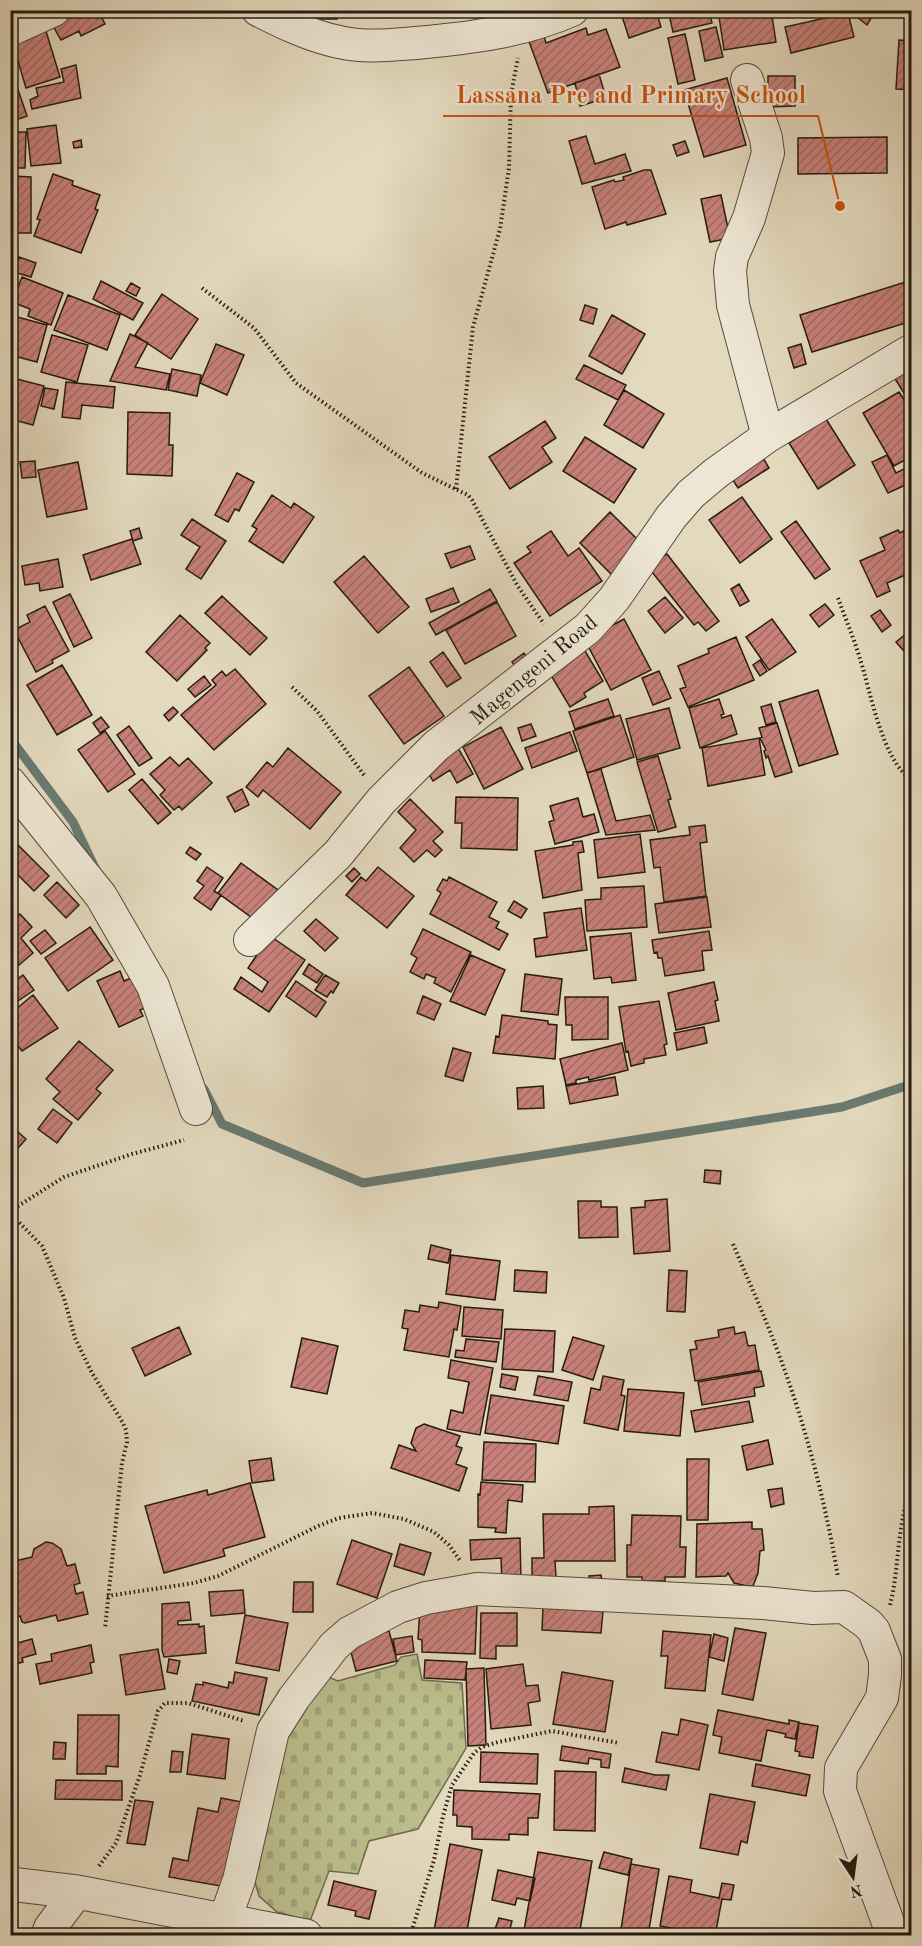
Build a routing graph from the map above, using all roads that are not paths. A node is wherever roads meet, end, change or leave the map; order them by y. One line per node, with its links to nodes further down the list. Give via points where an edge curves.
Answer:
1 (54, 10): 4 (street)
2 (258, 10): 3 (street, via 303,32 355,45 470,38 524,28)
3 (572, 10)
4 (10, 30)
5 (747, 80): 7 (street, via 768,153 730,271 733,305)
6 (912, 350): 7 (street, Magengeni Road)
7 (768, 436): 9 (street, Magengeni Road, via 691,494 588,628 436,746 381,801 338,854)
8 (10, 783): 10 (street, via 101,896 153,986)
9 (250, 940)
10 (196, 1109)
11 (10, 1884): 12 (street)
12 (77, 1892): 13 (street); 14 (street)
13 (225, 1919): 15 (street); 16 (street, via 239,1880 273,1731 294,1698 334,1646 349,1633 412,1601 477,1589 844,1608 868,1624 885,1659 882,1698 841,1768 840,1779 843,1801)
14 (47, 1935)
15 (306, 1935)
16 (893, 1935)

